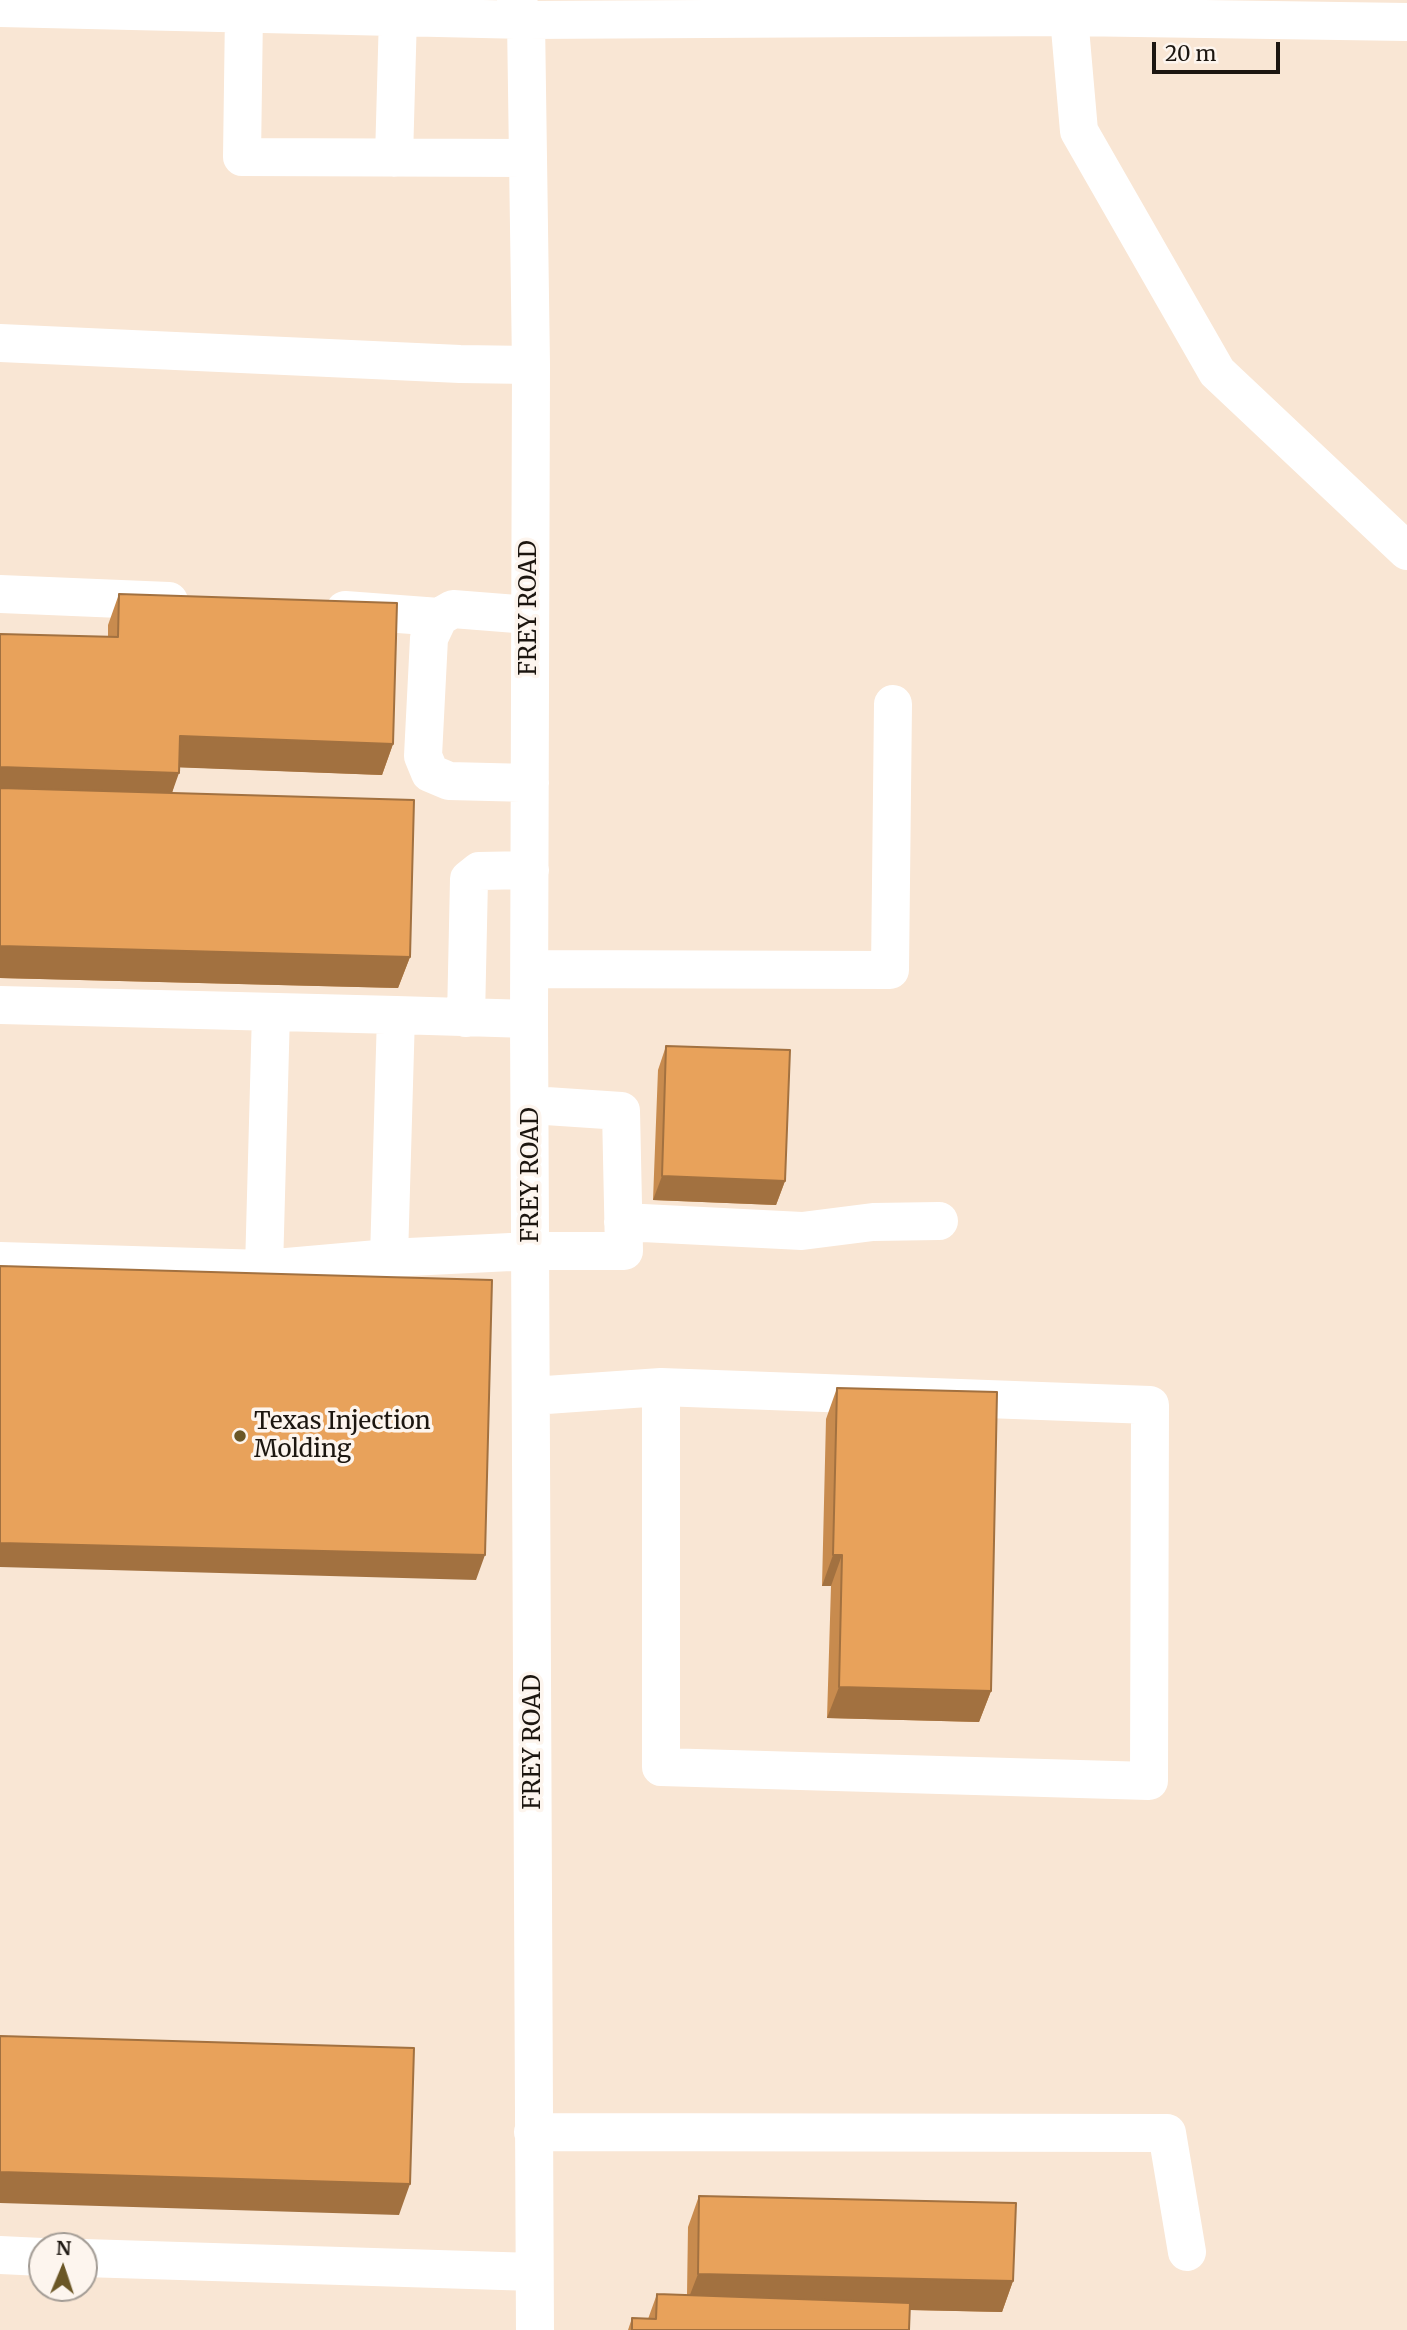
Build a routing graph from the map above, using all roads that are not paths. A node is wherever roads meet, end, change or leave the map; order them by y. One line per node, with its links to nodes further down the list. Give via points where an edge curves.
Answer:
1 (527, 7): 4 (street); 5 (street); 8 (street, FREY ROAD)
2 (0, 8): 3 (street)
3 (244, 12): 4 (street); 7 (street, via 242,157)
4 (398, 15): 7 (street)
5 (1069, 17): 6 (street); 11 (street, via 1079,131 1217,372)
6 (1407, 22)
7 (394, 158): 8 (street)
8 (527, 158): 10 (street, FREY ROAD)
9 (0, 344): 10 (street)
10 (531, 365): 15 (street, FREY ROAD)
11 (1407, 551)
12 (0, 594): 13 (street)
13 (201, 602)
14 (310, 608): 16 (street)
15 (529, 615): 16 (street, via 453,609); 18 (street, FREY ROAD)
16 (439, 617): 18 (street, via 429,638 423,756 430,773 449,781)
17 (892, 704): 20 (street, via 890,970)
18 (530, 783): 19 (street, FREY ROAD)
19 (530, 870): 20 (street, FREY ROAD); 24 (street, via 479,871 468,879)
20 (531, 970): 25 (street, FREY ROAD)
21 (0, 1005): 22 (street)
22 (271, 1012): 23 (street); 32 (street)
23 (396, 1015): 24 (street); 30 (street)
24 (466, 1018): 25 (street)
25 (530, 1019): 26 (street, FREY ROAD)
26 (531, 1105): 28 (street, via 621,1111); 29 (street, FREY ROAD)
27 (939, 1221): 28 (street, via 873,1222 802,1231)
28 (623, 1222): 29 (street, via 624,1251)
29 (531, 1251): 30 (street); 34 (street, FREY ROAD)
30 (389, 1258): 32 (street)
31 (0, 1261): 32 (street)
32 (264, 1269)
33 (661, 1387): 33 (street, via 661,1766 1149,1781 1150,1405); 34 (street)
34 (532, 1396): 35 (street, FREY ROAD)
35 (533, 2132): 36 (street, via 1167,2133); 40 (street, FREY ROAD)
36 (1188, 2252)
37 (0, 2255): 38 (street)
38 (28, 2256)
39 (98, 2258): 40 (street)
40 (534, 2272): 41 (street, FREY ROAD)
41 (535, 2330)

